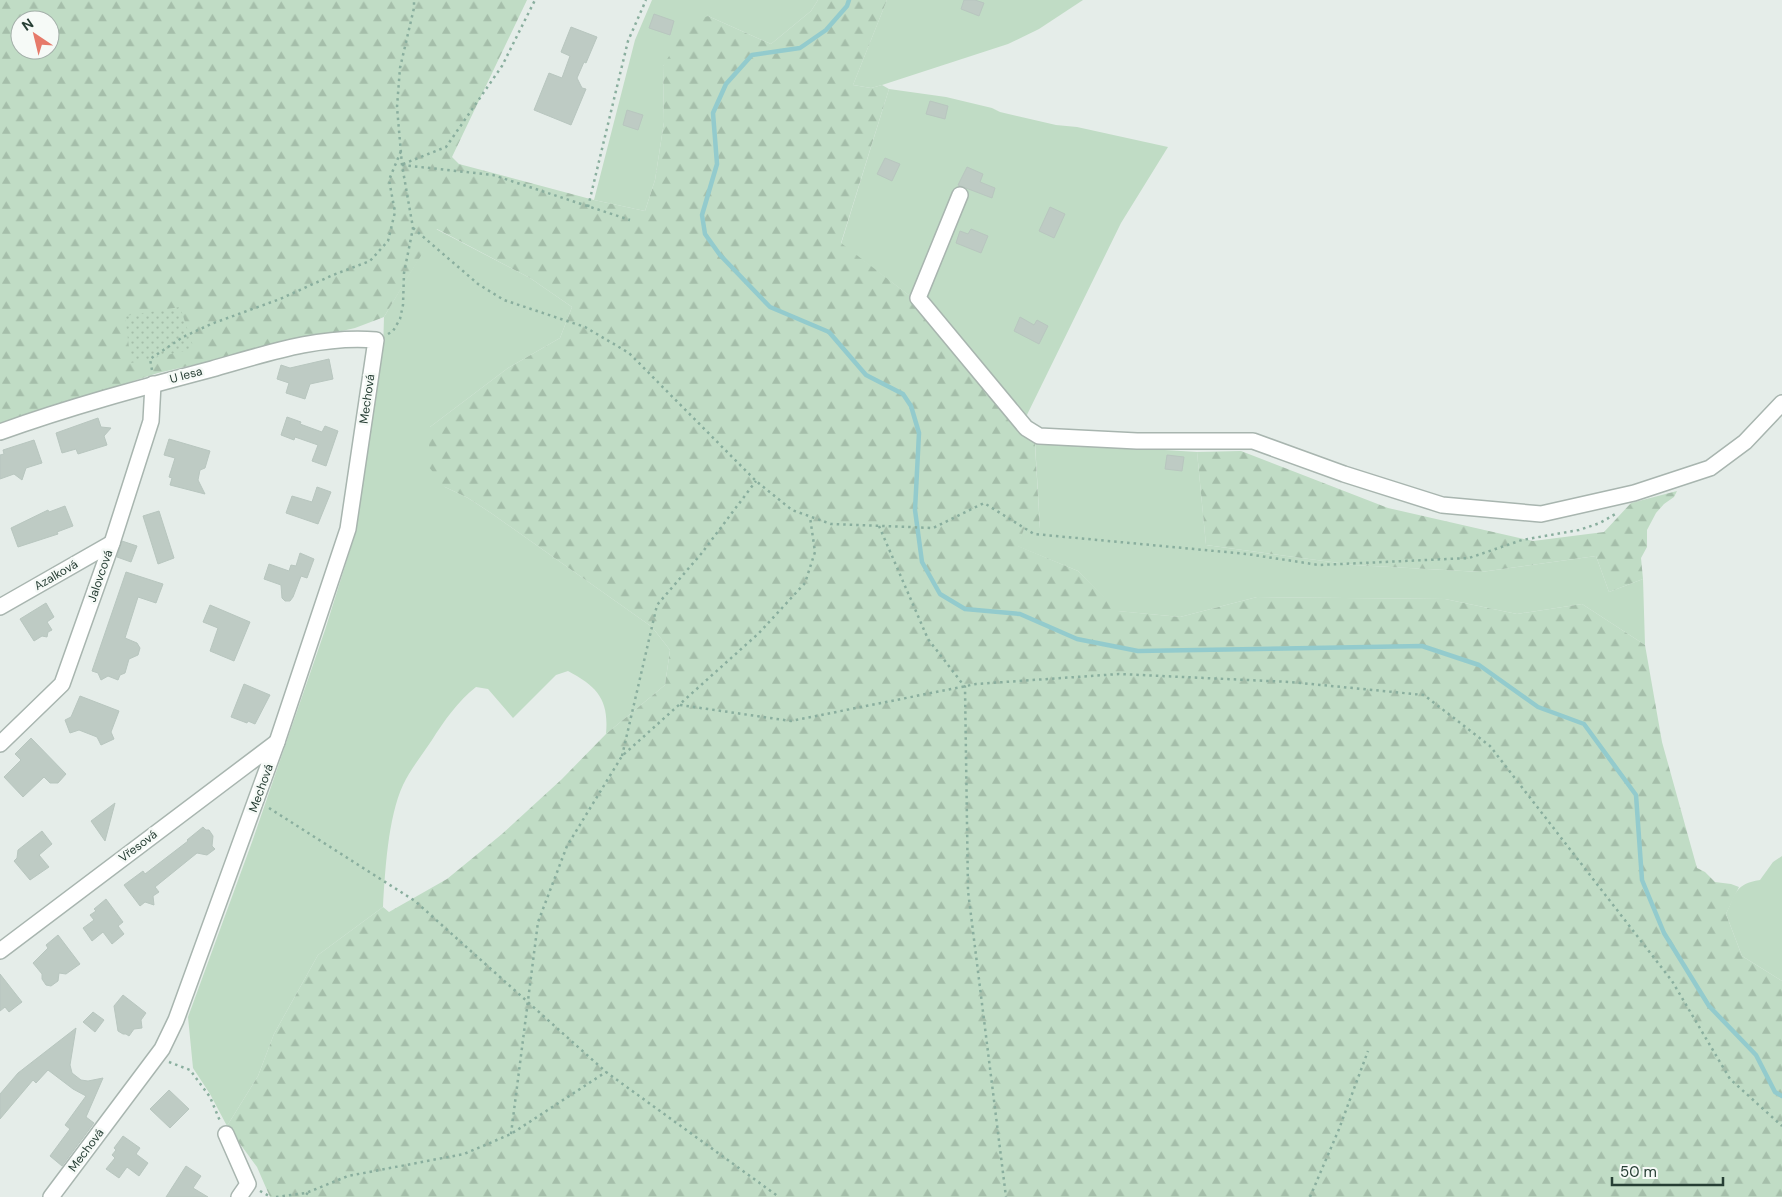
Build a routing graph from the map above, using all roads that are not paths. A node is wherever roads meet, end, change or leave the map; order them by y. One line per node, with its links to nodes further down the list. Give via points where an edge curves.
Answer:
1 (960, 195): 4 (street, via 918,298 1026,428 1039,436 1136,441 1253,441 1442,505 1542,514 1634,493 1710,468 1746,442)
2 (376, 340): 3 (street, U lesa, via 349,339 300,345); 8 (street, Mechová, via 348,529)
3 (153, 384): 5 (street, U lesa); 6 (street, Jalovcová, via 151,421)
4 (1782, 403)
5 (0, 432)
6 (112, 544): 7 (street, Azalková); 9 (street, Jalovcová, via 62,684)
7 (0, 607)
8 (277, 742): 10 (street, Vřesová); 13 (street, Mechová, via 176,1020 162,1049)
9 (0, 744)
10 (0, 951)
11 (226, 1134): 12 (street)
12 (243, 1191)
13 (51, 1197)

